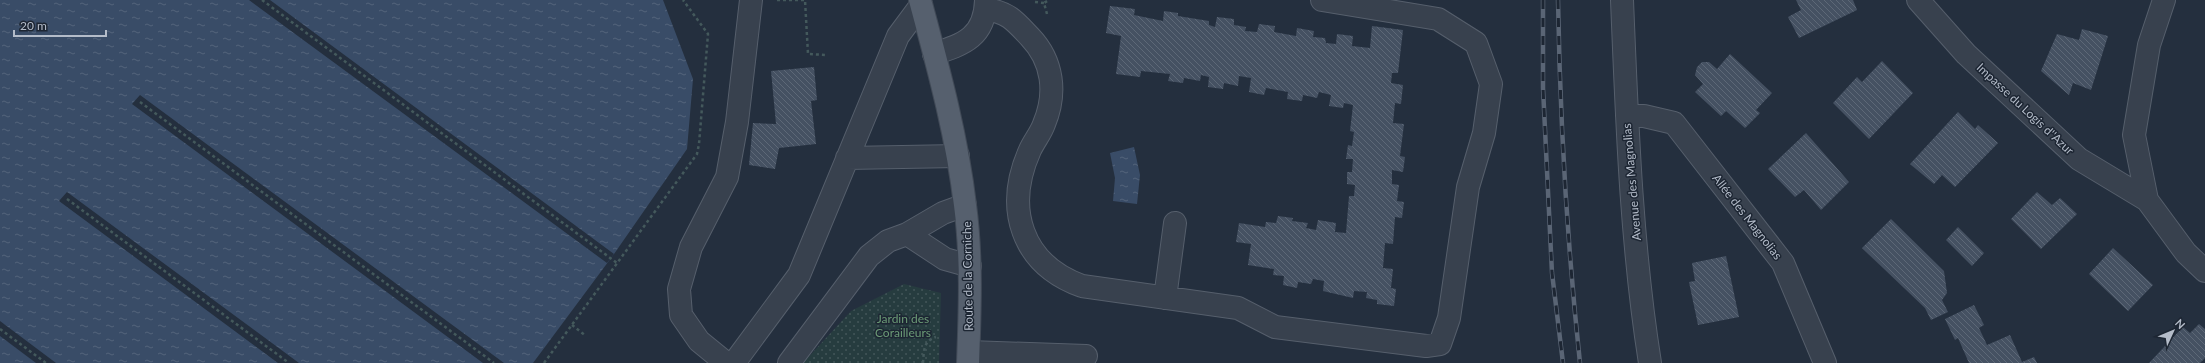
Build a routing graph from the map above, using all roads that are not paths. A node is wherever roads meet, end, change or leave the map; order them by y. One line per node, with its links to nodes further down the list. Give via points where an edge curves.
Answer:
1 (1322, 0): 18 (street, via 1438,19 1476,43 1491,84 1484,133 1468,188 1449,318 1440,344 1426,346 1275,327 1238,308)
2 (1622, 0): 9 (street, Avenue des Magnolias)
3 (1918, 0): 12 (street, Impasse du Logis d''Azur, via 1966,54 2079,159)
4 (2164, 0): 12 (street, via 2148,46 2134,135)
5 (920, 2): 8 (main road, Route de la Corniche); 11 (street, via 898,36)
6 (746, 3): 21 (street, via 737,122 727,177 691,247 679,289 681,315 699,341)
7 (986, 4): 8 (street, via 980,27 969,40); 18 (street, via 1003,12 1038,45 1047,61 1052,81 1051,102 1044,124 1029,150 1019,194 1020,222 1028,246 1043,264 1064,279 1082,286)
8 (934, 54): 10 (main road, Route de la Corniche)
9 (1627, 116): 24 (street, Avenue des Magnolias, via 1643,316); 25 (street, Allée des Magnolias, via 1644,116 1674,122 1783,263)
10 (958, 156): 11 (street); 13 (main road, Route de la Corniche)
11 (847, 158): 22 (street, via 799,275)
12 (2148, 200): 17 (street, via 2186,253)
13 (966, 205): 15 (street, via 942,213); 16 (main road, Route de la Corniche)
14 (1175, 223): 18 (street)
15 (907, 234): 16 (street, via 945,260); 23 (street, via 888,240 869,256)
16 (970, 266): 20 (main road, Route de la Corniche)
17 (2205, 272)
18 (1165, 298)
19 (1086, 356): 20 (street)
20 (969, 357)
21 (726, 363)
22 (734, 363)
23 (789, 363)
24 (1650, 363)
25 (1825, 363)

